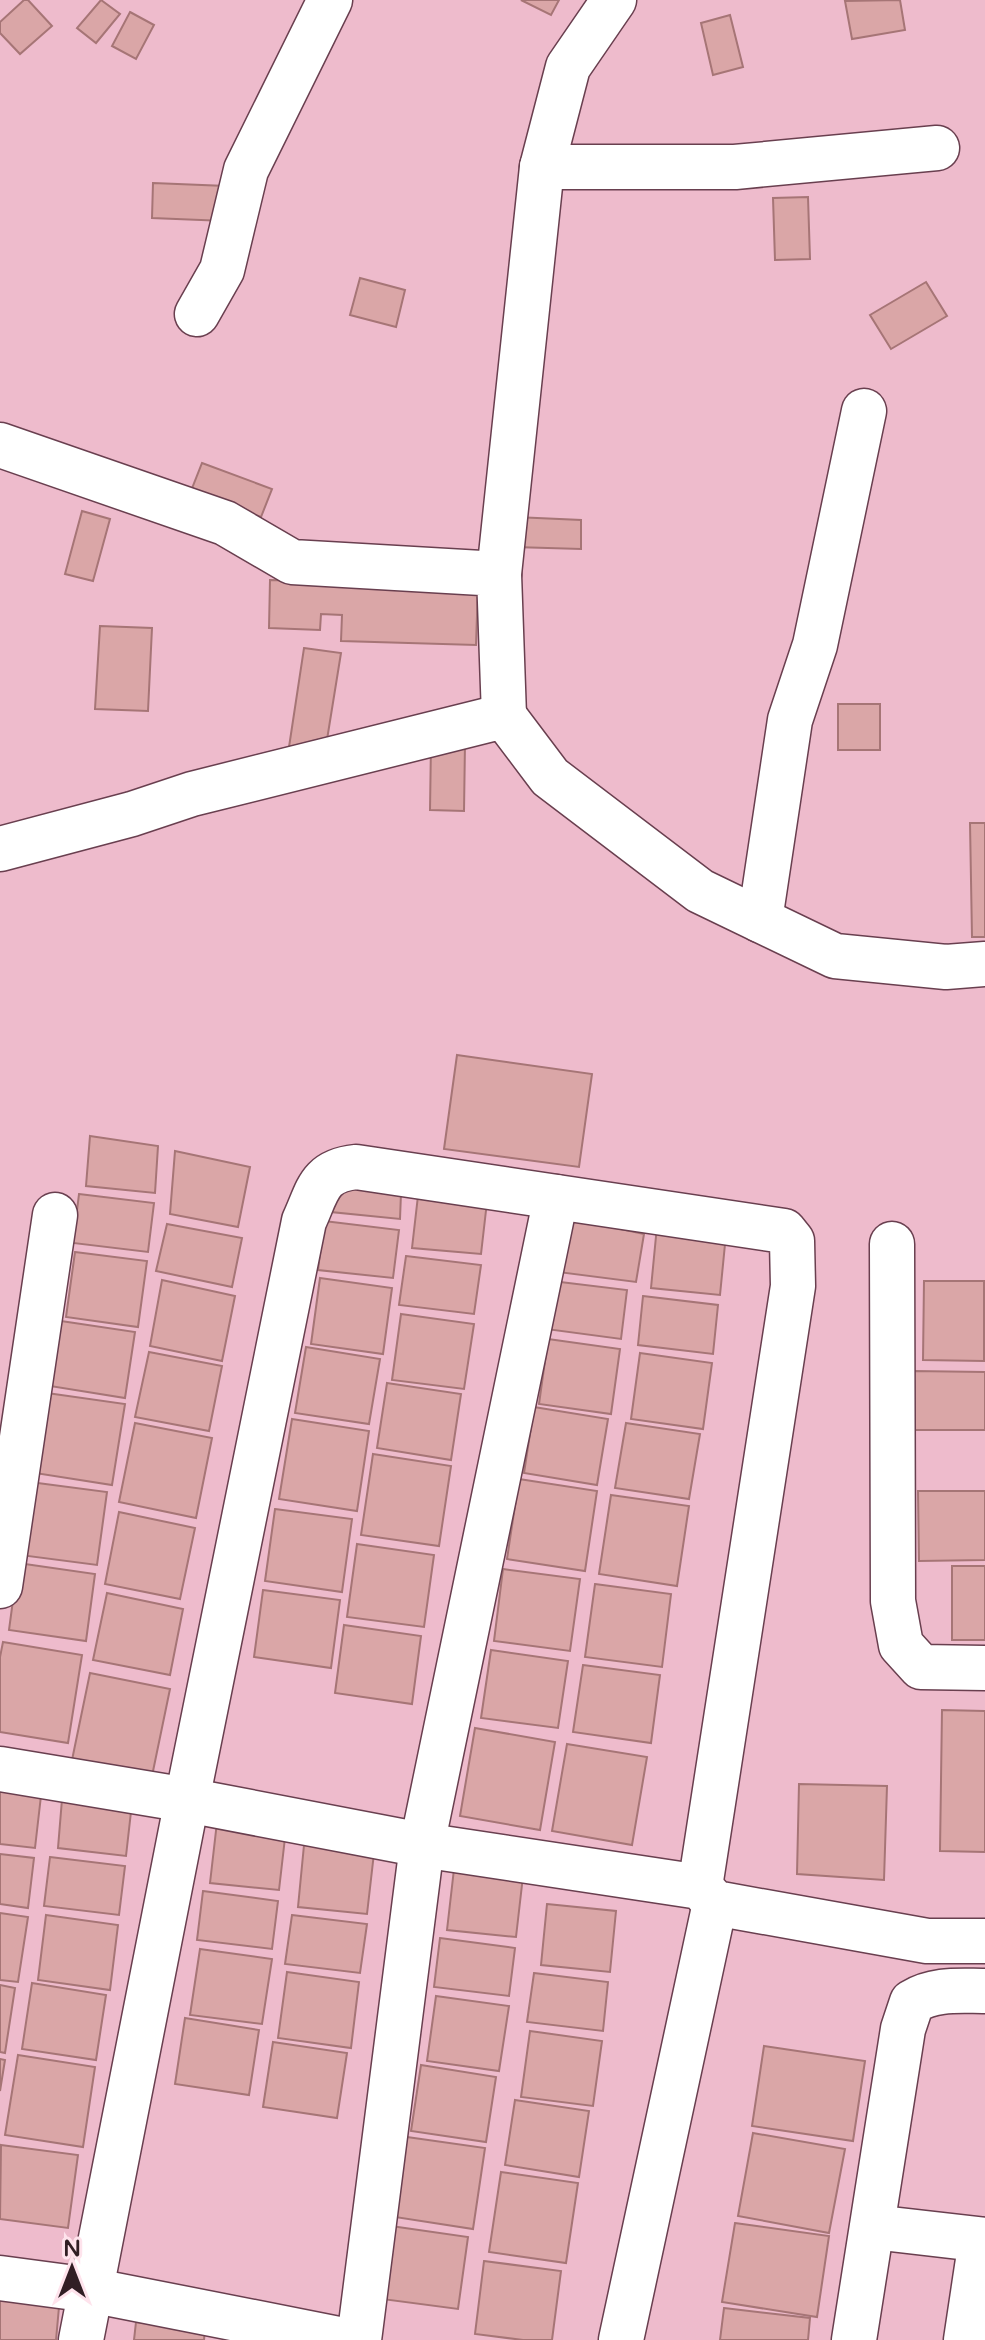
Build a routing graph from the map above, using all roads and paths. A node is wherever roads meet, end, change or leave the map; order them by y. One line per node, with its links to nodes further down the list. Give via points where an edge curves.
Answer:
1 (330, 0): 5 (street, via 246,170 222,270)
2 (614, 0): 4 (street, via 568,67)
3 (937, 148): 4 (street, via 735,167)
4 (542, 167): 8 (street)
5 (197, 314)
6 (864, 411): 11 (street, via 815,645 790,720)
7 (0, 445): 8 (street, via 225,523 292,562)
8 (499, 574): 9 (street)
9 (504, 716): 10 (street, via 192,794); 11 (street, via 550,777 700,891)
10 (0, 849)
11 (760, 920): 12 (street, via 835,956 946,967)
12 (985, 964)
13 (556, 1197): 19 (street, via 356,1167 326,1176 304,1221); 20 (street); 21 (street, via 784,1231 792,1241 793,1286)
14 (55, 1215): 16 (street)
15 (892, 1244): 17 (street, via 893,1601 901,1645 921,1667)
16 (0, 1586)
17 (985, 1668)
18 (0, 1769): 19 (street)
19 (187, 1800): 20 (street); 27 (street)
20 (422, 1845): 21 (street); 30 (street)
21 (708, 1895): 22 (street, via 927,1941); 31 (street)
22 (985, 1941)
23 (985, 1991): 24 (street, via 945,1990 912,2002 903,2029)
24 (873, 2227): 25 (street); 32 (street)
25 (983, 2240): 33 (street)
26 (0, 2278): 27 (street)
27 (90, 2290): 28 (street); 29 (street)
28 (81, 2340)
29 (344, 2340)
30 (359, 2340)
31 (621, 2340)
32 (854, 2340)
33 (966, 2340)

